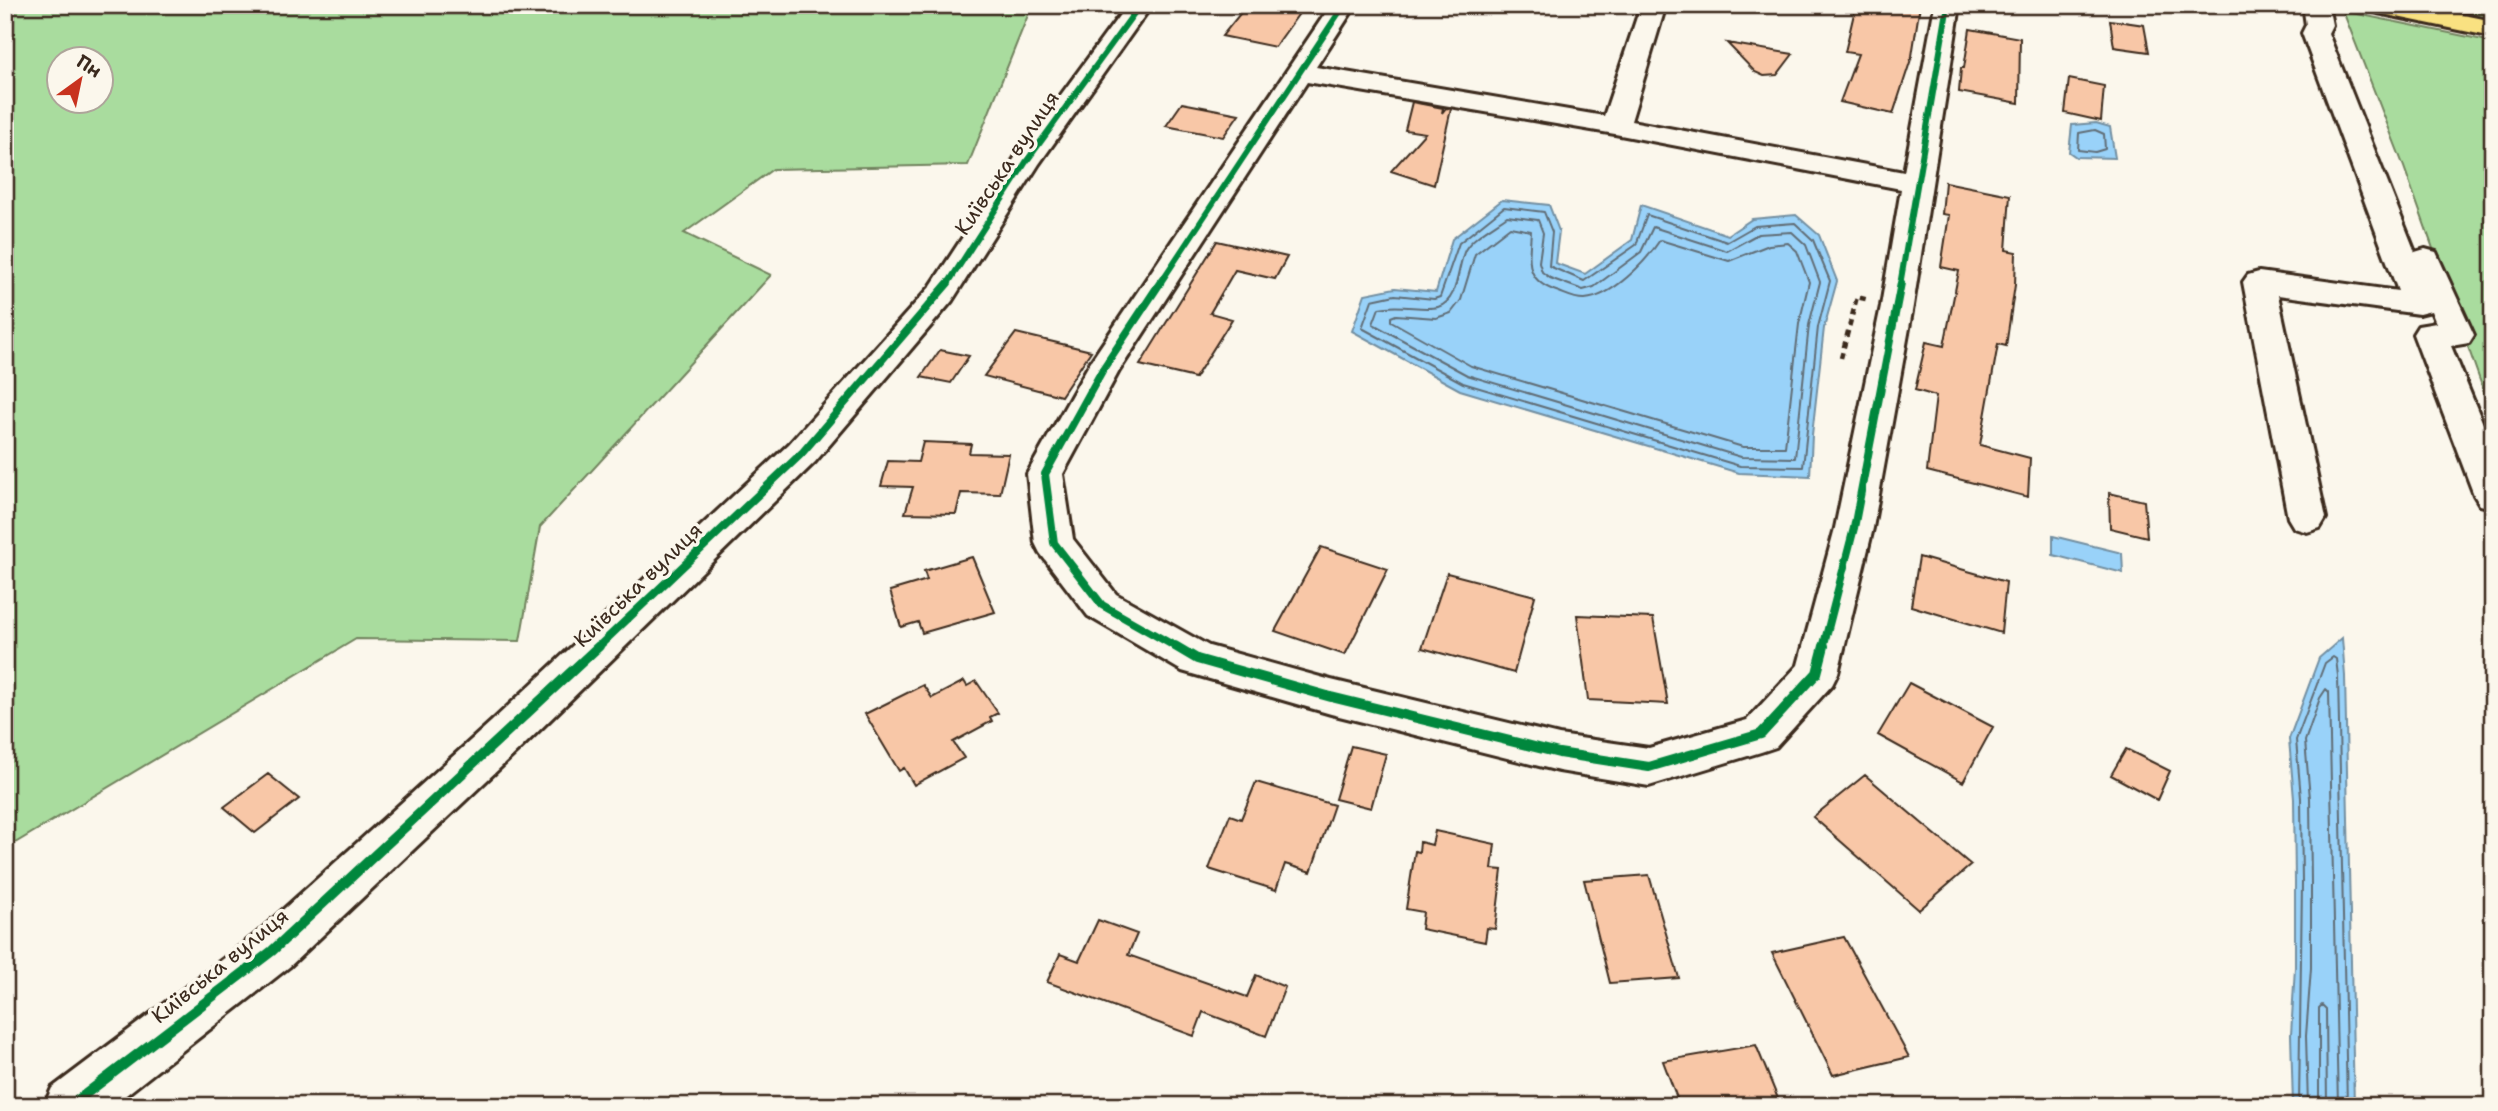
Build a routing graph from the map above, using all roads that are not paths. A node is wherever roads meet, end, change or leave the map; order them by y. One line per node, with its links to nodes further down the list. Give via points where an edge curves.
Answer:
1 (1140, 5): 13 (street, Київська вулиця, via 1026,162 942,294 802,453 272,951)
2 (1344, 5): 8 (street)
3 (1654, 5): 9 (street)
4 (2378, 5): 7 (main road)
5 (1939, 7): 10 (street, via 1936,64)
6 (2317, 15): 11 (street, via 2334,36 2457,335 2430,334); 12 (street, via 2315,33 2419,304 2259,282)
7 (2493, 29)
8 (1301, 73): 9 (street); 10 (street, via 1103,369 1045,474 1054,543 1102,605 1197,659 1559,753 1649,767 1761,734 1817,673 1854,528)
9 (1615, 126): 10 (street)
10 (1918, 183)
11 (2493, 495)
12 (2306, 518)
13 (69, 1106)

